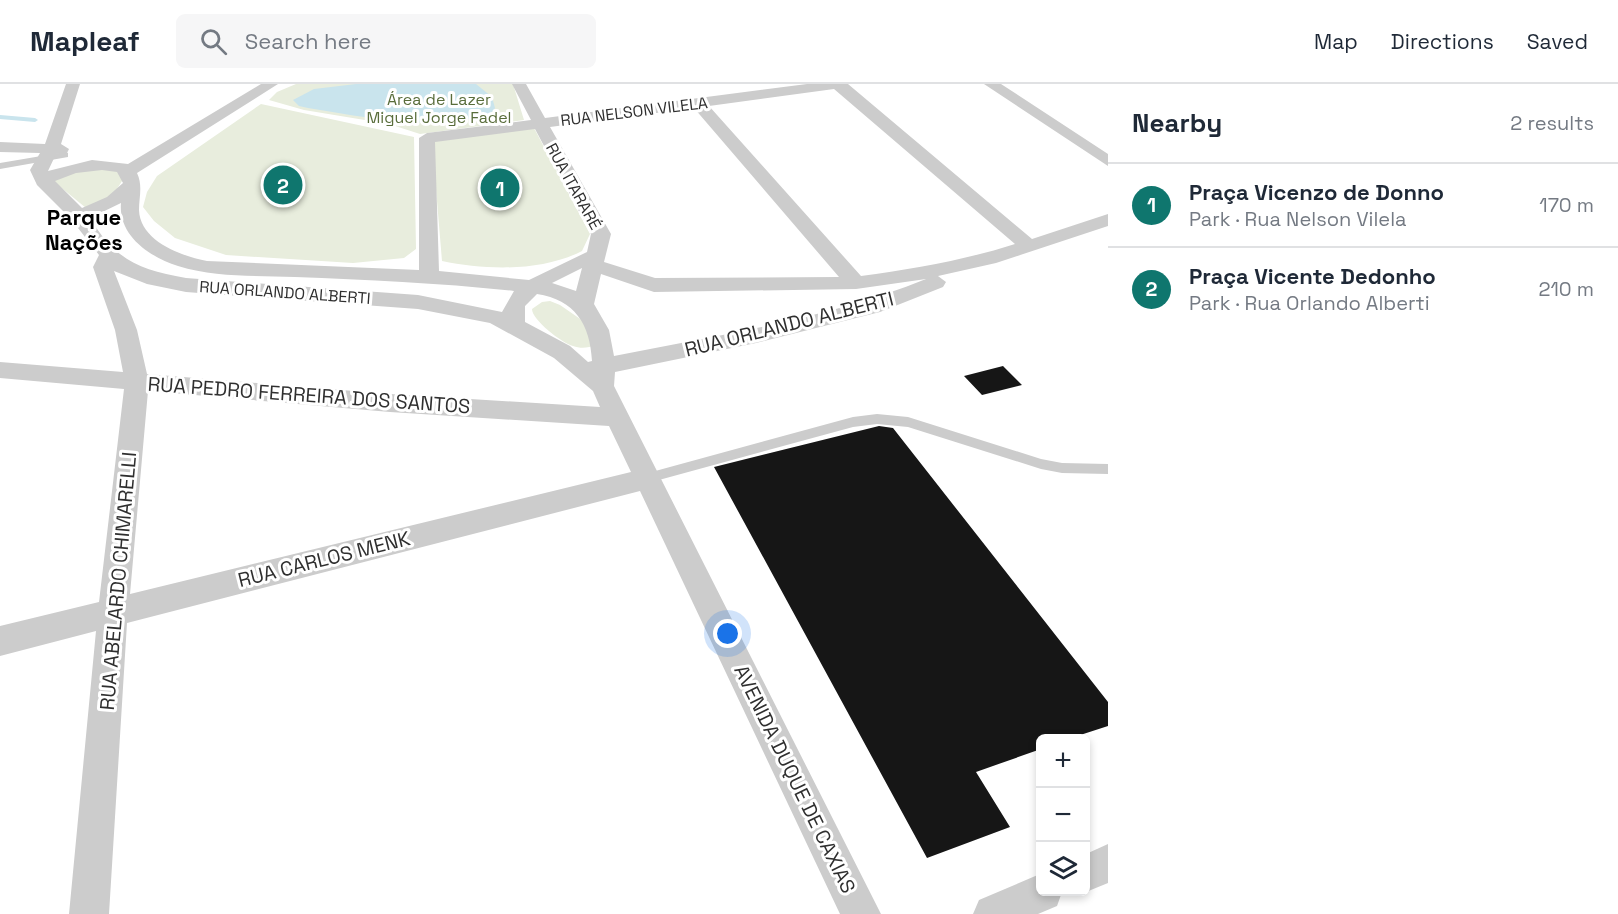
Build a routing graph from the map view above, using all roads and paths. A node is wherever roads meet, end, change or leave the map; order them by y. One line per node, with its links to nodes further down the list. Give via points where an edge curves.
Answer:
1 (73, 84): 9 (street)
2 (271, 84): 13 (street)
3 (519, 84): 7 (street, RUA ITARARÉ)
4 (839, 84): 6 (street, RUA NELSON VILELA); 17 (street)
5 (991, 84): 10 (street)
6 (698, 102): 7 (street, RUA NELSON VILELA); 22 (street)
7 (539, 123): 20 (street, RUA ITARARÉ, via 601,234 599,249); 21 (street, RUA NELSON VILELA, via 427,138)
8 (0, 147): 9 (street)
9 (55, 150): 11 (street, via 78,163); 12 (lane); 14 (street, via 39,170)
10 (1108, 161)
11 (96, 165): 13 (street, via 115,166); 14 (street, via 70,168)
12 (0, 166)
13 (130, 178): 15 (street, via 112,201); 21 (street, RUA ORLANDO ALBERTI, via 130,218 134,226 156,247 185,262 225,268)
14 (43, 181): 15 (street, RUA ORLANDO ALBERTI)
15 (79, 216): 18 (street, RUA ORLANDO ALBERTI)
16 (1108, 220): 17 (street, RUA ORLANDO ALBERTI)
17 (1029, 246): 19 (street, RUA ORLANDO ALBERTI)
18 (109, 254): 25 (street, RUA ORLANDO ALBERTI, via 129,271 186,285 418,302 495,317); 29 (street, RUA ABELARDO CHIMARELLI, via 103,267 126,330)
19 (989, 259): 22 (street, RUA ORLANDO ALBERTI); 28 (street, RUA ORLANDO ALBERTI, via 880,305)
20 (589, 261): 22 (street, RUA ORLANDO ALBERTI, via 654,285); 23 (street, RUA ITARARÉ); 24 (street, RUA ITARARÉ)
21 (429, 276): 23 (street, RUA ORLANDO ALBERTI)
22 (856, 283)
23 (534, 287): 24 (street, RUA ORLANDO ALBERTI, via 564,294); 25 (street, RUA ITARARÉ, via 516,303 512,317)
24 (584, 306): 28 (street, AVENIDA DUQUE DE CAXIAS, via 601,336)
25 (515, 326): 26 (street, RUA ORLANDO ALBERTI)
26 (540, 338): 28 (street, AVENIDA DUQUE DE CAXIAS)
27 (0, 370): 29 (street, RUA PEDRO FERREIRA DOS SANTOS)
28 (596, 374): 30 (street, AVENIDA DUQUE DE CAXIAS)
29 (137, 382): 30 (street, RUA PEDRO FERREIRA DOS SANTOS); 33 (street, RUA ABELARDO CHIMARELLI)
30 (618, 417): 32 (street, AVENIDA DUQUE DE CAXIAS)
31 (1108, 469): 32 (lane, via 1062,468 908,422 877,419 852,422)
32 (648, 478): 33 (street, RUA CARLOS MENK); 39 (street, AVENIDA DUQUE DE CAXIAS)
33 (113, 612): 34 (street, RUA CARLOS MENK); 38 (street, RUA ABELARDO CHIMARELLI)
34 (0, 641)
35 (1108, 863): 36 (street)
36 (1090, 871)
37 (1036, 894): 40 (street)
38 (89, 914)
39 (861, 914)
40 (993, 914)

